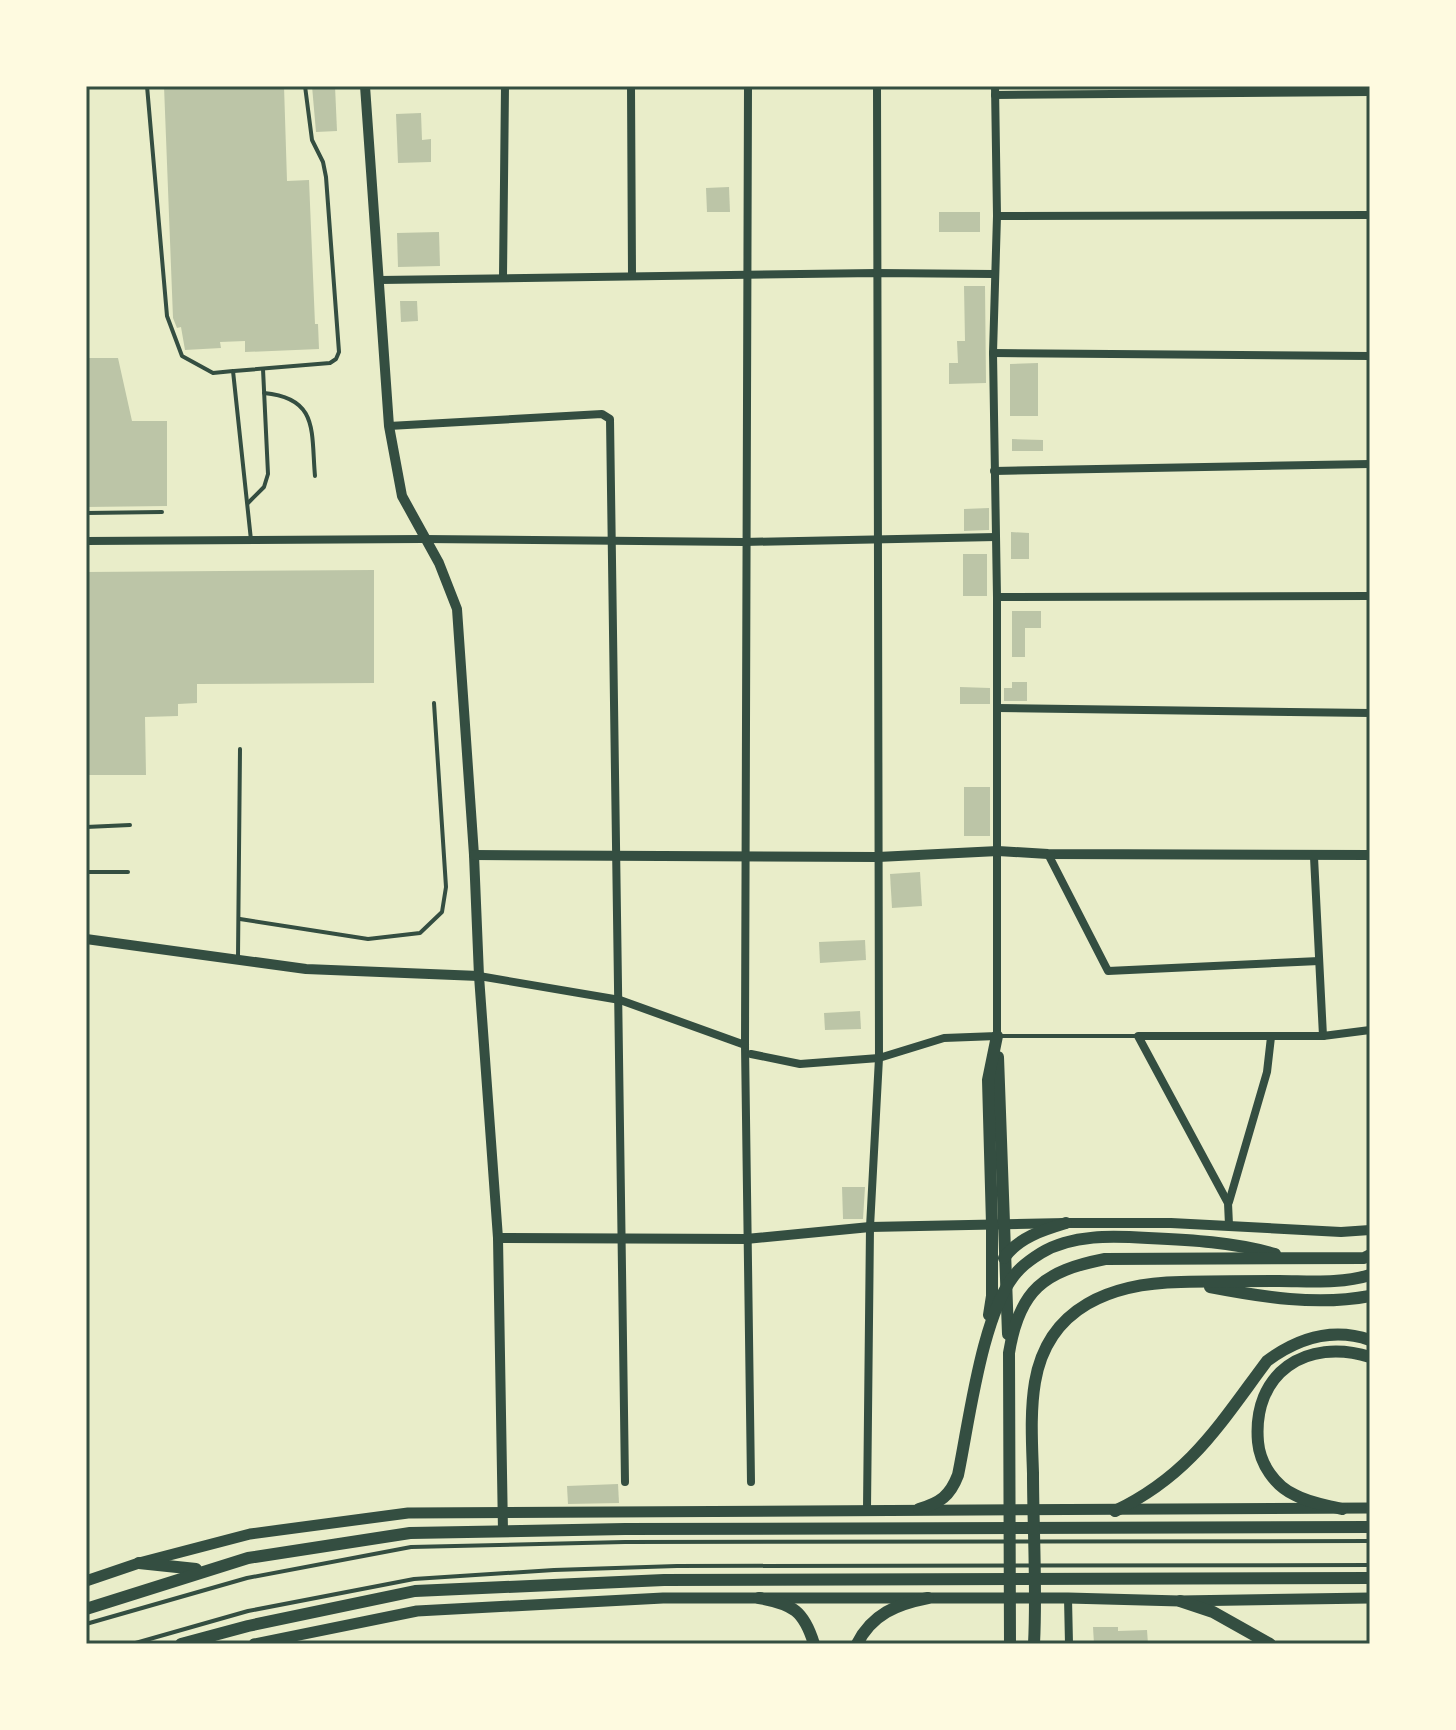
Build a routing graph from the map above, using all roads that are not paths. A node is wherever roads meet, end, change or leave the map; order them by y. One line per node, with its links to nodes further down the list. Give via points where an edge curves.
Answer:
1 (147, 86): 22 (lane, via 167,316 182,356 213,373)
2 (305, 86): 21 (lane, via 312,140 326,177 339,352 330,363)
3 (365, 86): 18 (street)
4 (505, 86): 17 (street)
5 (631, 86): 16 (street)
6 (748, 86): 14 (street)
7 (877, 86): 13 (street)
8 (1231, 90): 9 (street); 10 (street)
9 (995, 91): 12 (street)
10 (1370, 92)
11 (1370, 215): 12 (street)
12 (997, 216): 15 (street)
13 (877, 273): 14 (street); 15 (street); 32 (street)
14 (747, 274): 16 (street); 37 (street)
15 (994, 274): 19 (street)
16 (632, 275): 17 (street)
17 (503, 277): 18 (street)
18 (380, 280): 24 (street)
19 (993, 353): 20 (street); 26 (street)
20 (1370, 356)
21 (263, 369): 22 (lane); 23 (lane)
22 (233, 371): 28 (lane)
23 (264, 393): 27 (lane, via 302,405 310,420); 28 (lane, via 268,474)
24 (389, 426): 33 (street, via 402,496); 35 (street, via 607,416)
25 (1370, 464): 26 (street)
26 (994, 471): 31 (street)
27 (315, 476)
28 (248, 504): 34 (lane)
29 (162, 512): 30 (lane)
30 (86, 513)
31 (996, 537): 32 (street); 39 (street)
32 (878, 538): 37 (street); 52 (street)
33 (423, 539): 34 (street); 35 (street); 48 (street, via 457,609)
34 (251, 540): 36 (street)
35 (613, 540): 37 (street); 50 (street)
36 (86, 541)
37 (744, 542): 51 (street)
38 (1370, 596): 39 (street)
39 (997, 597): 41 (street)
40 (434, 703): 56 (lane, via 446,887 442,912 420,933 368,939)
41 (997, 708): 42 (street); 46 (street)
42 (1370, 713)
43 (240, 749): 56 (lane)
44 (130, 825): 45 (lane)
45 (86, 827)
46 (998, 851): 47 (street); 52 (street); 66 (street)
47 (1048, 854): 53 (street); 59 (street, via 1108,971)
48 (474, 855): 50 (street); 60 (street)
49 (1370, 855): 53 (street)
50 (618, 857): 51 (street); 61 (street)
51 (745, 857): 52 (street); 67 (street)
52 (878, 857): 69 (street)
53 (1314, 857): 59 (street)
54 (86, 872): 55 (lane)
55 (128, 872)
56 (240, 919): 58 (lane)
57 (86, 939): 58 (street)
58 (238, 960): 60 (street, via 306,969)
59 (1319, 961): 64 (street)
60 (479, 976): 61 (street); 76 (street)
61 (620, 1000): 67 (street); 77 (street)
62 (1370, 1030): 64 (street)
63 (1138, 1036): 65 (street); 66 (lane); 70 (street)
64 (1323, 1036): 65 (street)
65 (1271, 1037): 70 (street, via 1267,1072)
66 (998, 1038): 69 (street, via 944,1038); 72 (main road, via 988,1080); 86 (main road)
67 (745, 1045): 78 (street)
68 (751, 1054): 69 (street, via 800,1064)
69 (879, 1058): 74 (street)
70 (1228, 1203): 73 (street)
71 (1066, 1223): 72 (street); 73 (street); 83 (main road, via 1036,1232 1011,1249 1002,1260)
72 (992, 1224): 74 (street); 83 (main road)
73 (1229, 1225): 75 (street)
74 (870, 1227): 78 (street); 92 (street)
75 (1370, 1230)
76 (498, 1238): 77 (street); 96 (street)
77 (624, 1239): 78 (street); 89 (street)
78 (746, 1239): 90 (street)
79 (1370, 1255): 80 (main road)
80 (1292, 1259): 86 (main road, via 1134,1258 1078,1264 1058,1272 1023,1303 1013,1323); 87 (main road, via 1224,1243 1079,1240 1043,1252 1017,1272 996,1310)
81 (1370, 1275): 82 (main road, via 1330,1281)
82 (1183, 1282): 84 (main road, via 1266,1298); 114 (main road, via 1126,1287 1086,1304 1061,1325 1042,1357 1033,1398)
83 (992, 1296): 87 (main road)
84 (1370, 1296)
85 (1370, 1340): 95 (main road, via 1321,1335 1284,1348 1267,1361 1185,1465 1145,1497)
86 (1009, 1353): 100 (main road)
87 (983, 1354): 93 (main road, via 953,1490)
88 (1370, 1357): 94 (main road, via 1341,1351 1308,1356 1278,1374 1259,1406 1259,1448 1270,1473 1293,1495)
89 (625, 1482)
90 (751, 1482)
91 (1370, 1508): 94 (main road)
92 (867, 1509): 93 (main road); 96 (main road)
93 (919, 1509): 95 (main road)
94 (1342, 1509): 95 (main road)
95 (1115, 1511)
96 (502, 1514): 98 (street); 101 (main road, via 408,1513 250,1534)
97 (1370, 1527): 98 (main road)
98 (503, 1531): 103 (main road, via 410,1533 248,1558)
99 (1370, 1541): 100 (lane)
100 (1010, 1542): 112 (lane, via 411,1547 247,1578); 113 (main road)
101 (139, 1563): 103 (main road); 105 (main road)
102 (1370, 1565): 115 (lane, via 554,1570 414,1579 248,1611)
103 (204, 1570): 111 (main road)
104 (1370, 1578): 116 (main road, via 664,1580 415,1591)
105 (86, 1581)
106 (759, 1598): 107 (main road); 117 (main road, via 417,1611); 118 (main road, via 794,1608 809,1626)
107 (928, 1598): 108 (main road); 119 (main road, via 905,1602 878,1617)
108 (1068, 1598): 110 (main road); 120 (street)
109 (1370, 1598): 110 (main road)
110 (1180, 1601): 121 (main road, via 1213,1612)
111 (86, 1609)
112 (86, 1624)
113 (1010, 1640)
114 (1034, 1640)
115 (132, 1644)
116 (181, 1644)
117 (254, 1644)
118 (814, 1644)
119 (857, 1644)
120 (1069, 1644)
121 (1270, 1644)

